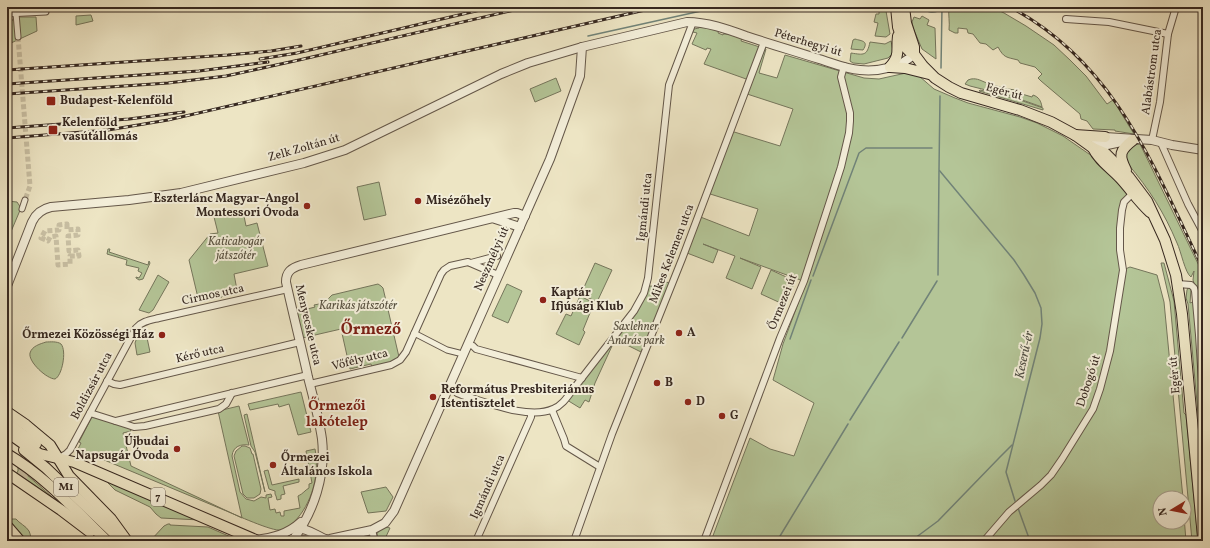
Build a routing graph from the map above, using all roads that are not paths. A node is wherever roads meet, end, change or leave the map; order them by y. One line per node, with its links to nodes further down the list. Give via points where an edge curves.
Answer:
1 (46, 7): 5 (street, via 46,12)
2 (896, 7): 9 (main road, Egér út)
3 (904, 7): 14 (main road, Egér út)
4 (1176, 7): 10 (street, Alabástrom utca)
5 (16, 13): 6 (street); 11 (street)
6 (7, 14)
7 (1066, 19): 10 (street, via 1109,22)
8 (693, 22): 12 (street, Péterhegyi út); 13 (street); 48 (street, Igmándi utca, via 669,85 649,271 644,293)
9 (899, 30): 14 (main road, Egér út, via 905,47); 16 (main road, via 898,52)
10 (1168, 34): 21 (street, Alabástrom utca, via 1160,102)
11 (18, 37)
12 (764, 42): 15 (street, Péterhegyi út); 70 (street, Mikes Kelemen utca)
13 (582, 47): 30 (street, Neszmélyi út, via 580,76 550,159); 40 (street, Zelk Zoltán út, via 501,74 345,150 304,163 181,193 51,207 39,212 32,222)
14 (914, 54): 16 (street, Péterhegyi út, via 906,61); 17 (main road, Egér út)
15 (844, 66): 16 (street, Péterhegyi út, via 867,71); 88 (street, Őrmezei út, via 841,77 850,121 842,167 804,281)
16 (890, 67): 17 (main road)
17 (930, 74): 18 (main road, Egér út, via 961,93 1038,116)
18 (1075, 135): 19 (main road); 23 (main road, Egér út)
19 (1105, 136): 20 (street); 23 (street, via 1096,142)
20 (1132, 140): 21 (street); 23 (street); 25 (main road, via 1124,146 1121,155)
21 (1152, 140): 22 (street)
22 (1161, 143): 24 (street); 34 (street)
23 (1093, 148): 25 (main road, Egér út, via 1105,153); 26 (main road, Egér út, via 1100,159)
24 (1203, 150)
25 (1129, 177): 29 (main road, Egér út, via 1147,201)
26 (1133, 193): 29 (main road, Egér út, via 1140,204); 89 (street, Dobogó út, via 1124,202 1122,210 1120,250 1123,270 1110,351 1100,389 1088,418 1051,475 1009,512)
27 (25, 200): 28 (street)
28 (22, 209)
29 (1153, 215): 39 (main road, Egér út, via 1167,245)
30 (525, 216): 31 (street, Menyecske utca, via 514,213); 33 (street, Neszmélyi út)
31 (494, 219): 32 (street); 41 (street, Menyecske utca, via 295,266 287,274)
32 (507, 223): 33 (street); 35 (street, via 511,229)
33 (520, 227): 35 (street, Neszmélyi út)
34 (1203, 232)
35 (512, 244): 38 (street, Neszmélyi út)
36 (497, 256): 37 (street)
37 (472, 263): 38 (street); 43 (street, Vőfély utca, via 457,264 444,270)
38 (498, 275): 45 (street, Neszmélyi út)
39 (1178, 284): 55 (street, via 1191,285 1195,291); 76 (main road, Egér út)
40 (7, 286)
41 (288, 290): 42 (street, Cirmos utca); 44 (street, Menyecske utca)
42 (143, 322): 49 (street, Boldizsár utca, via 136,328)
43 (414, 333): 46 (street, via 447,350); 51 (street, Vőfély utca, via 403,358 397,363)
44 (300, 342): 47 (street, Menyecske utca); 49 (street, Kérő utca, via 120,385)
45 (468, 344): 48 (street, via 476,349); 50 (street, Neszmélyi út)
46 (459, 353)
47 (308, 375): 51 (street, Menyecske utca); 53 (street)
48 (582, 378): 56 (street, Igmándi utca, via 560,405)
49 (106, 381): 58 (street, Boldizsár utca)
50 (451, 383): 52 (street); 54 (street, Neszmélyi út)
51 (310, 384): 74 (street, Menyecske utca, via 323,451 316,497)
52 (457, 393): 54 (street); 59 (street)
53 (232, 394): 60 (street); 60 (street, via 228,402 219,409 140,427)
54 (446, 394): 75 (street, Neszmélyi út, via 394,511 385,523)
55 (1203, 398)
56 (552, 410): 59 (street); 70 (street, via 566,446)
57 (7, 412): 67 (main road, via 46,442)
58 (90, 413): 60 (street); 67 (street, Boldizsár utca, via 70,450)
59 (531, 413): 86 (street, Igmándi utca)
60 (116, 421)
61 (7, 423): 64 (main road)
62 (7, 432): 67 (main road, 7, via 33,451)
63 (7, 437): 82 (main road, M1, via 46,468)
64 (36, 444)
65 (7, 451): 68 (main road, M1)
66 (7, 454): 68 (main road)
67 (58, 458): 78 (main road, 7, via 74,462); 83 (main road, via 69,476 111,519)
68 (21, 462): 81 (main road, M1)
69 (7, 467): 72 (main road)
70 (600, 467): 87 (street, Mikes Kelemen utca)
71 (7, 472): 80 (main road)
72 (18, 473)
73 (7, 526): 79 (main road)
74 (298, 528): 77 (street); 78 (street); 84 (street)
75 (372, 530): 77 (street, Neszmélyi út); 85 (street)
76 (1203, 537)
77 (326, 539): 84 (street, Neszmélyi út)
78 (257, 540)
79 (20, 541)
80 (100, 541)
81 (107, 541)
82 (122, 541)
83 (127, 541)
84 (292, 541)
85 (376, 541)
86 (476, 541)
87 (574, 541)
88 (704, 541)
89 (984, 541)

